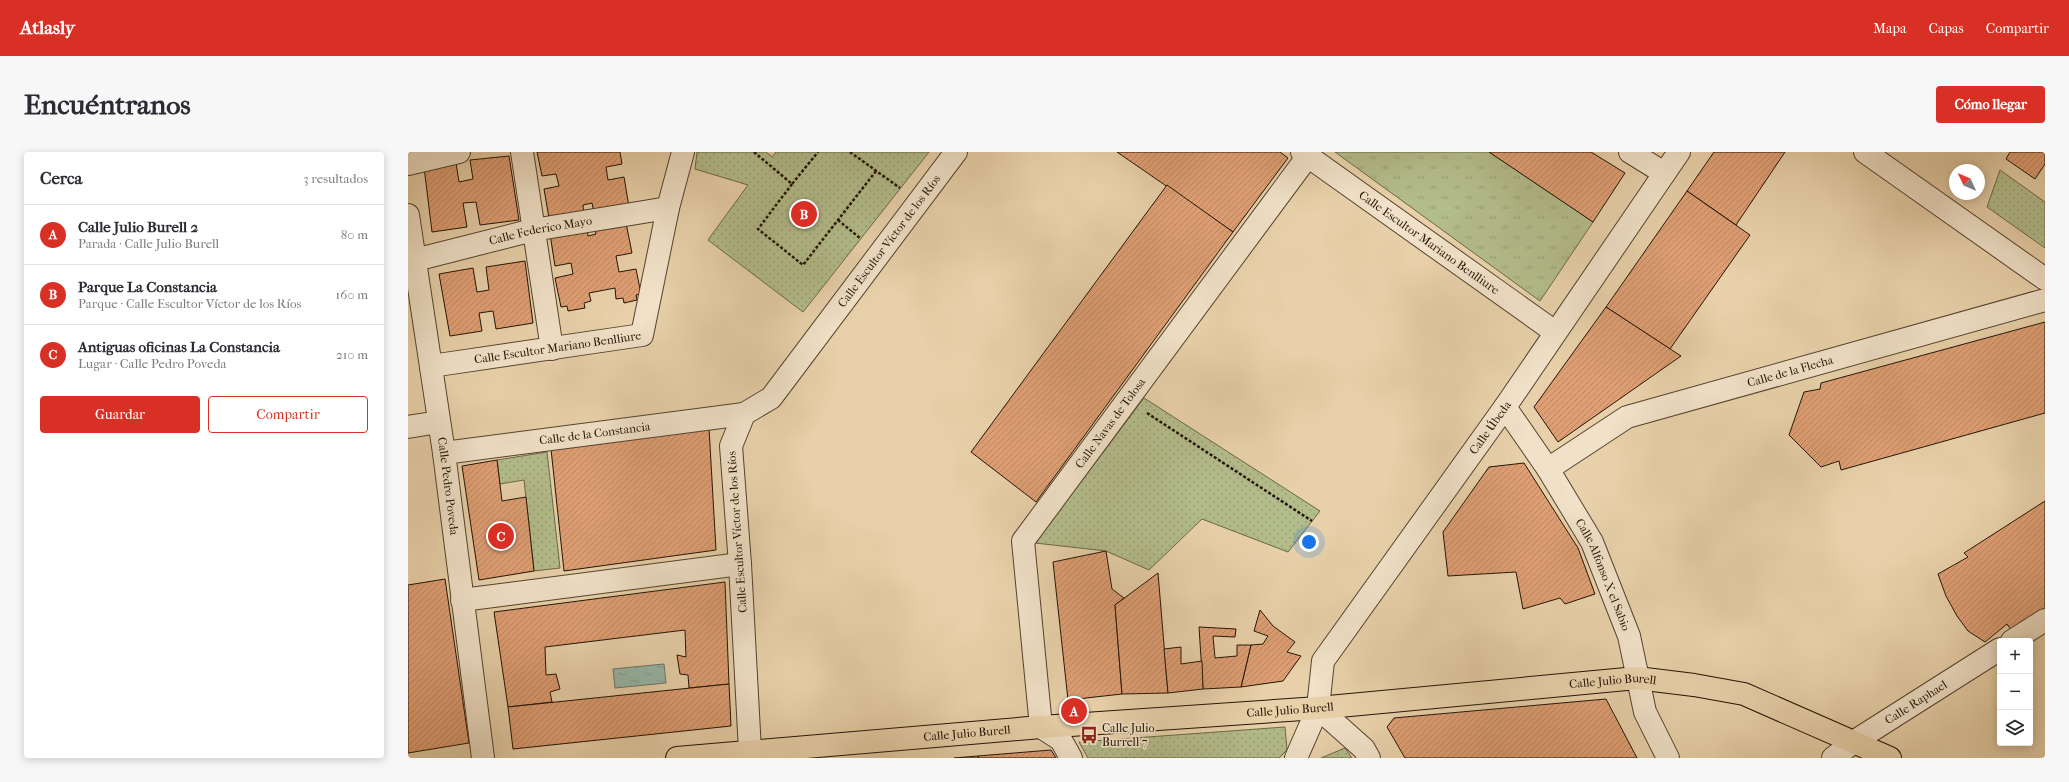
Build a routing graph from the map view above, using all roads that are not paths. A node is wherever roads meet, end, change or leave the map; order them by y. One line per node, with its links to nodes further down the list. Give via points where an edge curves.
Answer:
1 (459, 152): 9 (street)
2 (522, 152): 13 (street)
3 (683, 152): 11 (street, Calle Escultor Mariano Benlliure)
4 (956, 152): 21 (street, Calle Escultor Víctor de los Ríos, via 771,398)
5 (1630, 152): 10 (street)
6 (1679, 152): 10 (street, Calle Úbeda)
7 (1865, 152): 15 (street)
8 (1305, 154): 17 (street, Calle Escultor Mariano Benlliure); 33 (street, Calle Navas de Tolosa, via 1023,541)
9 (408, 164)
10 (1664, 173): 17 (street, Calle Úbeda)
11 (668, 208): 13 (street, Calle Federico Mayo); 18 (street, Calle Escultor Mariano Benlliure, via 642,335)
12 (408, 215): 14 (street, Calle Pedro Poveda)
13 (533, 230): 14 (street, Calle Federico Mayo); 18 (street)
14 (415, 260): 19 (street, Calle Pedro Poveda)
15 (2045, 278)
16 (2045, 300): 25 (street, Calle de la Flecha, via 1627,417)
17 (1555, 332): 20 (street, Calle Úbeda)
18 (552, 348): 19 (street, Calle Escultor Mariano Benlliure)
19 (431, 366): 22 (street, Calle Pedro Poveda)
20 (1504, 407): 25 (street, Calle Alfonso X el Sabio); 32 (street, Calle Úbeda, via 1323,661)
21 (744, 414): 24 (street, Calle de la Constancia); 26 (street, Calle Escultor Víctor de los Ríos, via 730,446)
22 (439, 422): 23 (street); 24 (street, Calle Pedro Poveda)
23 (408, 427)
24 (444, 453): 27 (street, Calle Pedro Poveda)
25 (1548, 469): 31 (street, Calle Alfonso X el Sabio, via 1592,542 1629,636)
26 (740, 564): 27 (street); 35 (street, Calle Escultor Víctor de los Ríos)
27 (462, 600): 36 (street, Calle Pedro Poveda)
28 (2045, 620): 29 (street)
29 (2017, 638)
30 (1997, 651): 34 (street, Calle Raphael)
31 (1637, 678): 32 (main road, Calle Julio Burell); 34 (main road, Calle Julio Burell, via 1744,694); 41 (street, Calle Alfonso X el Sabio, via 1645,712)
32 (1318, 708): 33 (main road, Calle Julio Burell); 39 (street, Calle Úbeda); 40 (street, via 1364,749)
33 (1041, 727): 35 (main road, Calle Julio Burell); 38 (street, via 1061,740)
34 (1855, 741): 42 (street, Calle Raphael); 43 (main road, Calle Julio Burell)
35 (750, 751): 37 (main road, Calle Julio Burell)
36 (483, 758)
37 (677, 758)
38 (1071, 758)
39 (1296, 758)
40 (1369, 758)
41 (1668, 758)
42 (1833, 758)
43 (1890, 758)

